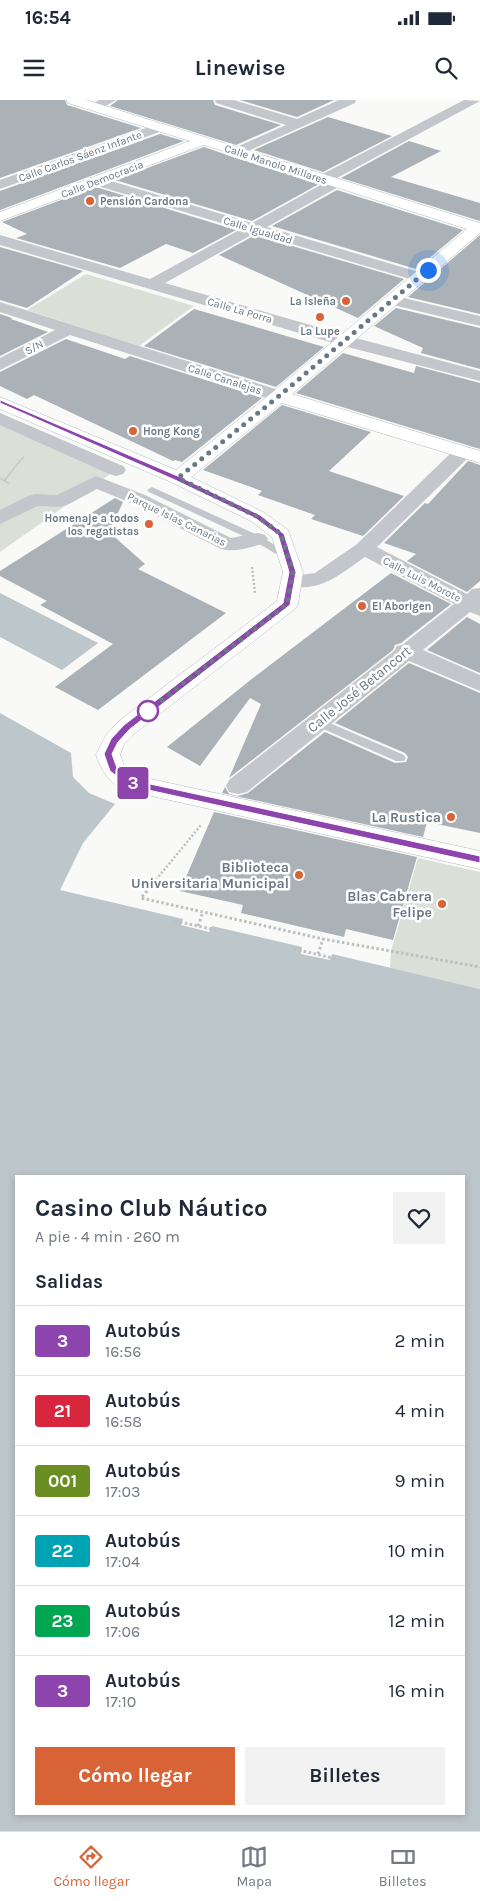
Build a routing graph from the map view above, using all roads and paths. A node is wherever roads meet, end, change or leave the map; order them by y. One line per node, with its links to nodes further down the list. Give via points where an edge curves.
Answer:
1 (73, 100): 6 (main road, Calle Manolo Millares)
2 (110, 100): 6 (street)
3 (221, 100): 7 (street)
4 (350, 100): 7 (street)
5 (474, 100): 14 (street)
6 (94, 107): 8 (main road, Calle Manolo Millares)
7 (298, 124): 10 (street)
8 (160, 127): 9 (main road, Calle Manolo Millares); 12 (street, Calle Carlos Sáenz Infante)
9 (203, 141): 10 (main road, Calle Manolo Millares); 13 (main road, Calle Democracia)
10 (237, 152): 14 (main road, Calle Manolo Millares)
11 (8, 165): 12 (street)
12 (31, 174): 15 (street, Calle Carlos Sáenz Infante)
13 (96, 181): 16 (main road, Calle Democracia); 18 (street, Calle Igualdad)
14 (329, 181): 17 (main road, Calle Manolo Millares); 18 (street)
15 (0, 185)
16 (0, 217)
17 (479, 227): 20 (main road)
18 (252, 228): 20 (street, Calle Igualdad); 21 (street)
19 (0, 240): 21 (street, Calle La Porra)
20 (419, 277): 22 (main road)
21 (150, 284): 26 (street, Calle La Porra)
22 (391, 300): 24 (street); 26 (main road)
23 (0, 307): 25 (street, Calle Canalejas)
24 (480, 321)
25 (69, 329): 27 (street, S/N); 29 (street, Calle Canalejas)
26 (346, 340): 28 (street, Calle La Porra); 29 (main road)
27 (0, 365)
28 (480, 376)
29 (279, 396): 32 (main road, Calle Canalejas); 33 (main road)
30 (0, 402): 33 (main road)
31 (0, 418): 34 (street, via 116,470)
32 (471, 454): 39 (street)
33 (178, 478): 40 (main road, via 258,517 281,534)
34 (96, 482): 36 (street, via 60,501 35,500); 38 (street, Parque Islas Canarias, via 138,499)
35 (152, 490): 37 (lane)
36 (0, 518)
37 (258, 539): 38 (street, Parque Islas Canarias); 40 (lane)
38 (228, 545): 41 (path, via 244,554 252,565)
39 (364, 548): 40 (street, via 320,579); 42 (street, Calle Luis Morote)
40 (290, 567): 48 (main road, via 287,604 127,727 114,740 108,754 113,769 130,783)
41 (255, 597)
42 (476, 602): 43 (street, Calle José Betancort)
43 (406, 651): 44 (street); 45 (street, Calle José Betancort)
44 (480, 684)
45 (318, 722): 46 (lane); 47 (street, Calle José Betancort)
46 (400, 758)
47 (238, 786)
48 (219, 803): 49 (main road); 50 (path, via 142,898)
49 (480, 860)
50 (203, 912): 52 (path); 54 (path)
51 (175, 921): 52 (path)
52 (198, 926): 53 (path)
53 (216, 930)
54 (323, 939): 56 (path); 58 (path)
55 (294, 949): 56 (path)
56 (318, 954): 57 (path)
57 (337, 958)
58 (480, 967)

